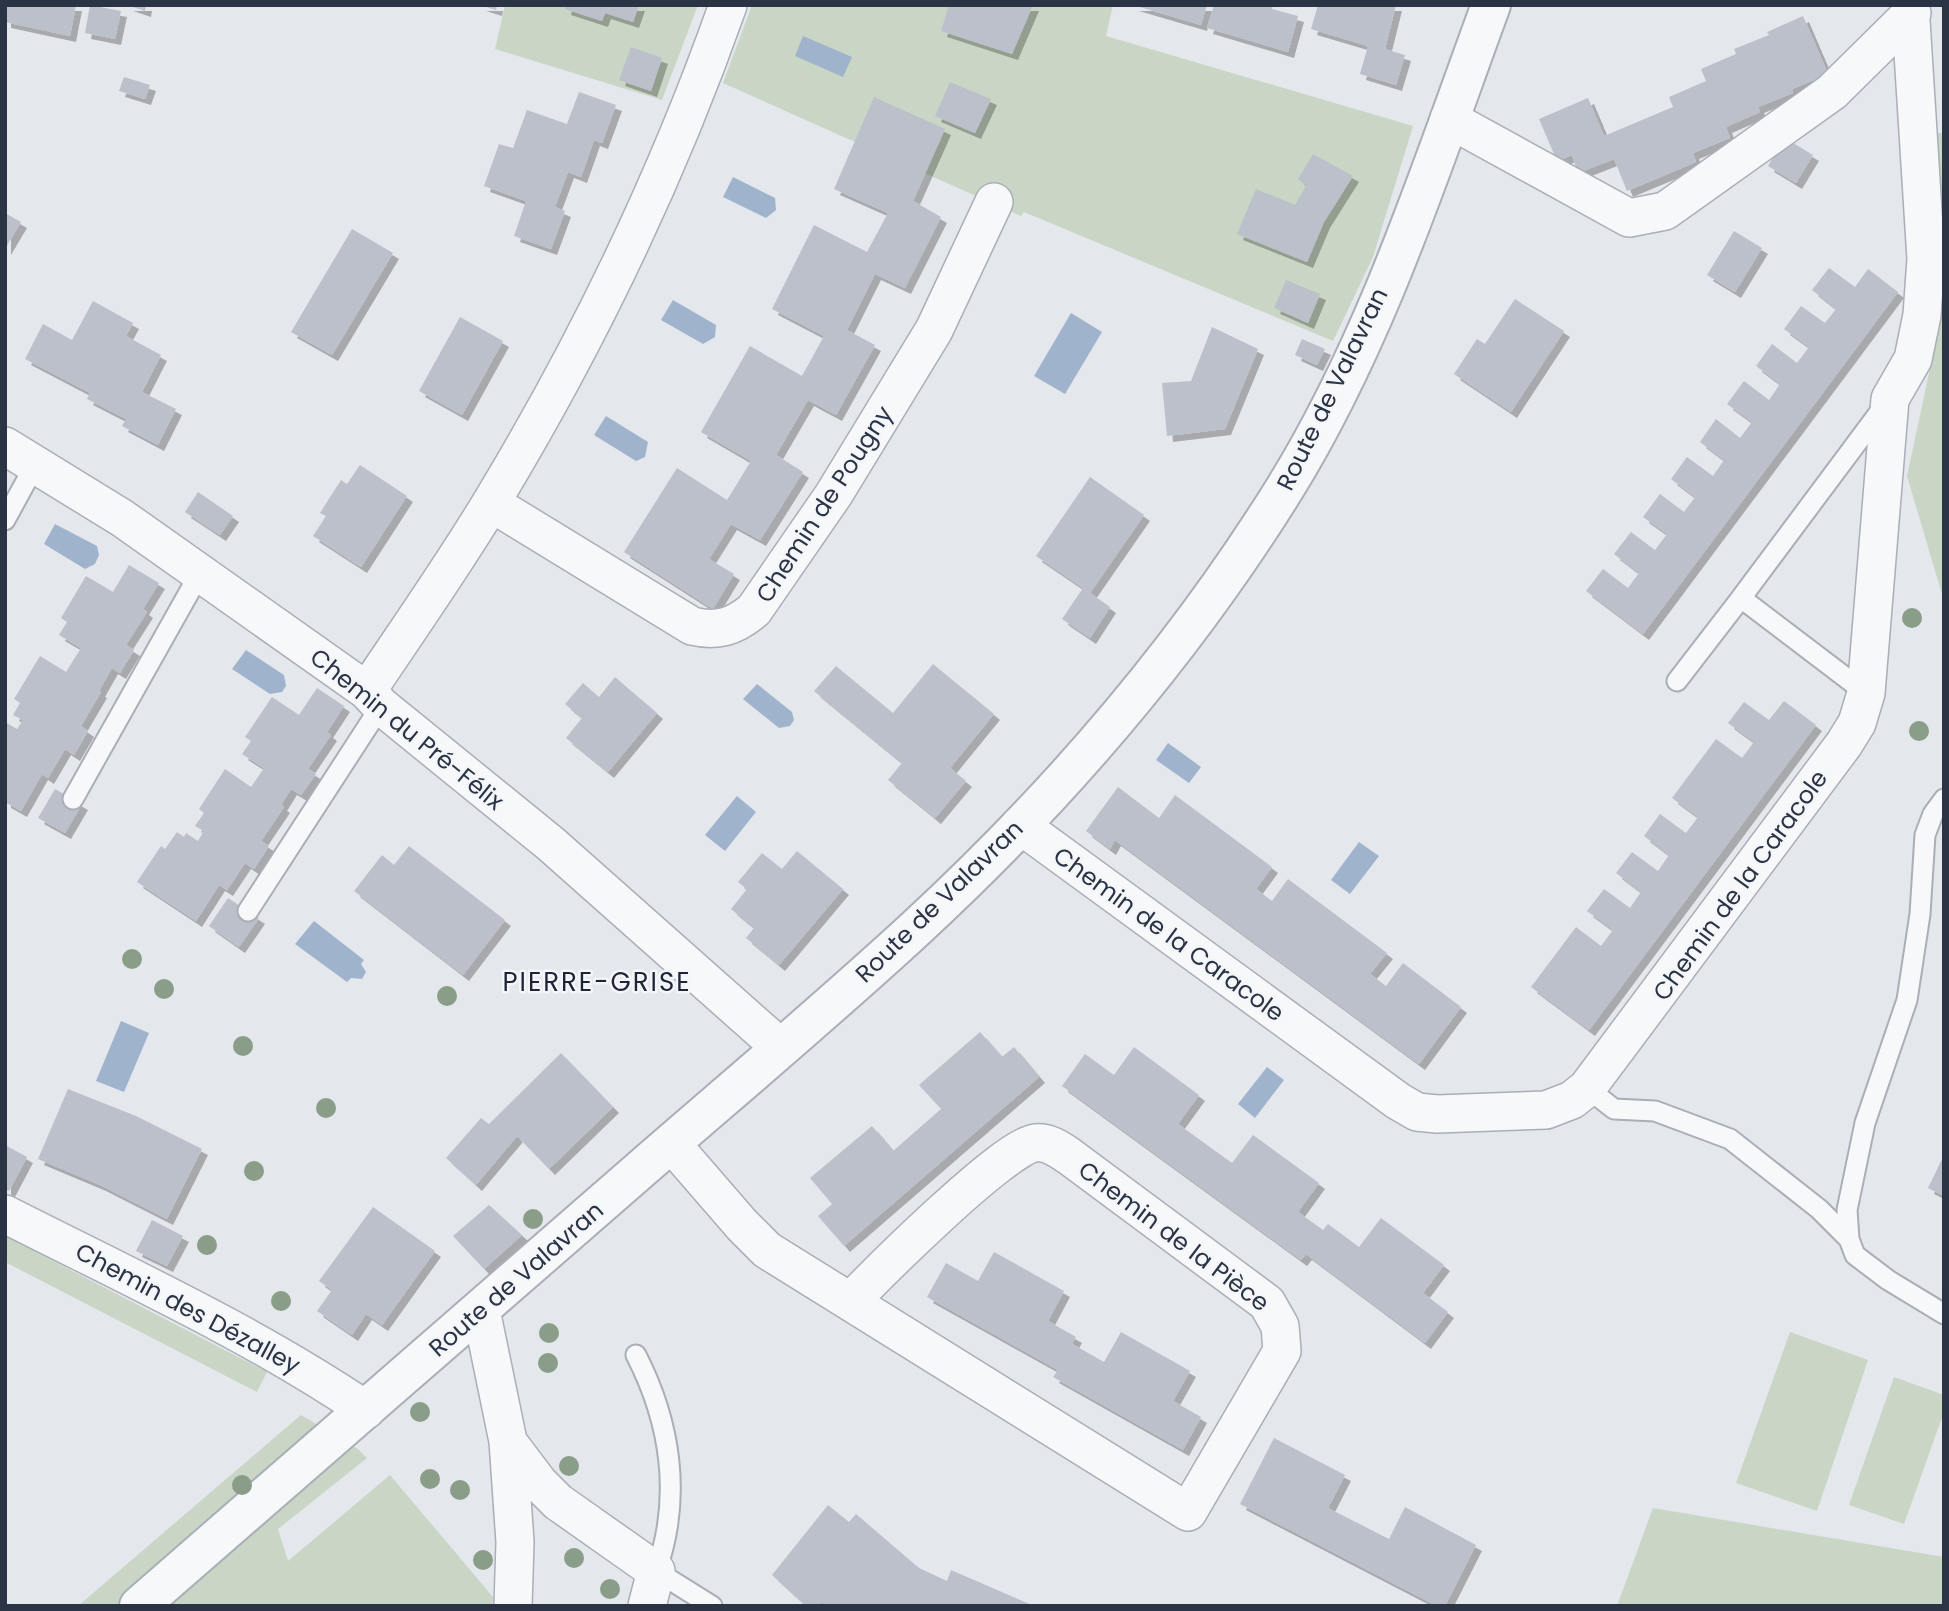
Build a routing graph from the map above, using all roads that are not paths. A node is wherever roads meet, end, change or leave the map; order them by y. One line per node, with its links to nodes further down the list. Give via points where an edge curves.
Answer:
1 (728, 5): 8 (street, via 672,150 596,314)
2 (1491, 5): 4 (street, Route de Valavran)
3 (1911, 9): 4 (street, Chemin de la Caracole, via 1832,92 1665,211 1629,218); 6 (street, Chemin de la Caracole, via 1926,259 1913,359)
4 (1449, 118): 17 (street, Route de Valavran, via 1359,343 1286,485 1198,618 1114,723)
5 (994, 202): 8 (street, Chemin de Pougny, via 934,330 834,494 743,620 718,629 692,626)
6 (1890, 398): 11 (lane); 13 (street, Chemin de la Caracole)
7 (20, 456): 9 (lane); 10 (street, Chemin du Pré-Félix, via 122,518)
8 (491, 503): 14 (street)
9 (5, 520)
10 (200, 573): 14 (street, Chemin du Pré-Félix); 15 (lane)
11 (1741, 598): 12 (lane); 13 (lane)
12 (1677, 681)
13 (1866, 693): 20 (street, Chemin de la Caracole, via 1857,723 1844,744)
14 (374, 699): 18 (lane); 19 (street, Chemin du Pré-Félix, via 551,844)
15 (73, 799)
16 (1944, 799): 23 (lane, via 1925,835 1920,914 1907,1000 1865,1123 1847,1210)
17 (1020, 825): 19 (street, Route de Valavran, via 915,929); 20 (street, Chemin de la Caracole, via 1418,1112 1546,1110)
18 (248, 911)
19 (781, 1048): 21 (street, Route de Valavran)
20 (1587, 1088): 23 (lane, via 1614,1108 1656,1111 1730,1139 1819,1209)
21 (671, 1143): 24 (street, Chemin de la Pièce, via 767,1250); 25 (street, Route de Valavran)
22 (5, 1214): 28 (street, Chemin des Dézalley, via 255,1340)
23 (1849, 1240): 26 (lane, via 1856,1255 1888,1280)
24 (852, 1300): 24 (street, Chemin de la Pièce, via 1188,1512 1282,1351 1280,1326 1267,1303 1069,1156 1036,1142 1000,1164)
25 (481, 1310): 28 (street, Route de Valavran); 29 (street)
26 (1942, 1311)
27 (636, 1355): 30 (lane, via 663,1421 670,1466 666,1538)
28 (366, 1410): 31 (street, Route de Valavran)
29 (508, 1441): 30 (street, via 558,1502); 32 (street, via 515,1542)
30 (656, 1571): 33 (street); 34 (lane)
31 (139, 1606)
32 (513, 1606)
33 (647, 1606)
34 (712, 1606)

